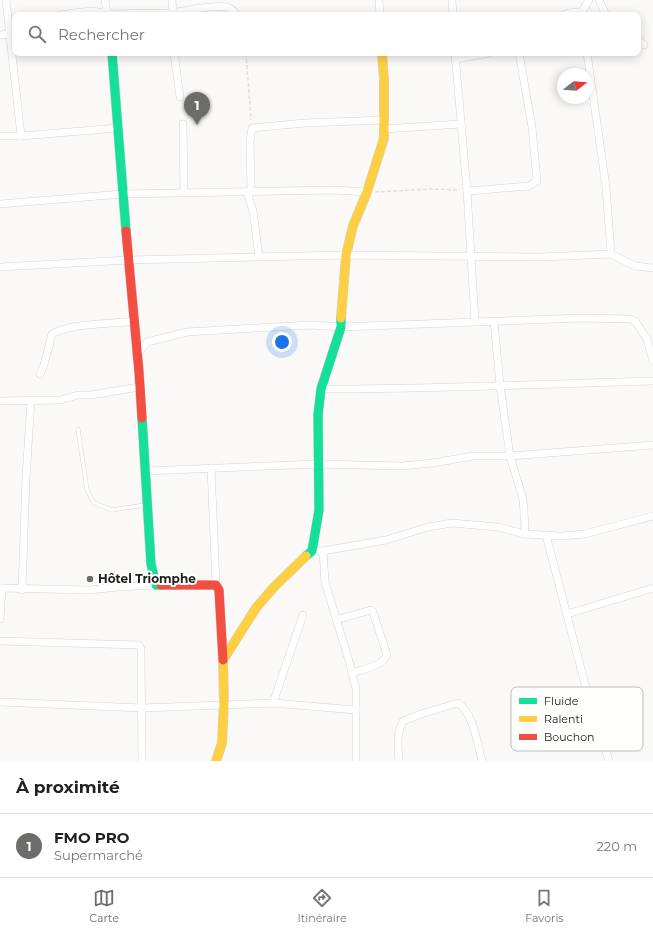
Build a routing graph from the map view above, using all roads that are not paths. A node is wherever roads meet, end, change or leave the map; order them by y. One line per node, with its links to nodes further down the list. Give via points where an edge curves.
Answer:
1 (6, 0): 16 (street)
2 (105, 0): 8 (street)
3 (172, 0): 9 (street)
4 (379, 0): 12 (street)
5 (452, 0): 13 (street)
6 (589, 0): 14 (street)
7 (599, 0): 15 (street)
8 (107, 12)
9 (170, 12)
10 (183, 12): 11 (street, via 216,7 227,7)
11 (234, 12)
12 (380, 12)
13 (453, 12)
14 (582, 12)
15 (605, 12)
16 (11, 30): 17 (street); 18 (street)
17 (0, 35)
18 (12, 41)
19 (13, 56): 32 (street)
20 (112, 56): 30 (street)
21 (174, 56): 26 (street)
22 (382, 56): 29 (street)
23 (455, 56): 28 (street)
24 (520, 56): 33 (street, via 532,127 537,181 528,186)
25 (587, 56): 39 (street, via 606,187)
26 (180, 96)
27 (183, 124): 36 (street)
28 (461, 124): 29 (street); 33 (street)
29 (384, 125): 34 (street, via 305,123 252,128); 35 (street, via 384,138)
30 (118, 128): 32 (street); 37 (street)
31 (0, 136): 32 (street)
32 (21, 136)
33 (467, 190): 41 (street)
34 (249, 192): 35 (street); 36 (street); 42 (street)
35 (367, 192): 40 (street, via 353,226)
36 (184, 193): 37 (street)
37 (122, 194): 38 (street); 43 (street)
38 (0, 204)
39 (610, 254): 41 (street, via 541,257); 45 (street, via 635,266)
40 (346, 255): 41 (street); 42 (street); 49 (street)
41 (471, 256): 47 (street)
42 (259, 257): 43 (street)
43 (129, 260): 44 (street); 46 (street)
44 (0, 267)
45 (653, 268)
46 (134, 321): 51 (street); 53 (street, via 77,327 52,334)
47 (476, 321): 48 (street); 49 (street)
48 (494, 321): 50 (street, via 630,319 635,321); 55 (street)
49 (341, 327): 51 (street, via 187,332 147,342); 57 (street)
50 (651, 342): 52 (street)
51 (137, 355): 56 (street)
52 (653, 361)
53 (40, 374)
54 (653, 381): 55 (street)
55 (500, 385): 57 (street); 62 (street)
56 (140, 387): 58 (street, via 78,395 61,400); 65 (street)
57 (321, 389): 63 (street, via 318,415)
58 (31, 400): 59 (street); 76 (street)
59 (0, 401)
60 (78, 429): 66 (lane, via 87,490 94,503 112,510)
61 (653, 445): 62 (street)
62 (510, 456): 63 (street, via 474,456 402,466); 68 (street, via 523,499)
63 (319, 464): 64 (street); 70 (street, via 319,510)
64 (212, 468): 65 (street); 73 (street)
65 (145, 471): 66 (street)
66 (147, 504): 72 (street, via 151,564)
67 (653, 516): 69 (street, via 585,534)
68 (524, 534): 69 (street); 71 (street, via 498,528 452,523 428,527 386,540)
69 (546, 535): 77 (street)
70 (312, 551): 71 (street); 82 (street, via 256,608)
71 (323, 551): 80 (street, via 325,582)
72 (156, 585): 73 (street); 76 (street, via 89,590)
73 (216, 585): 82 (street, via 219,590)
74 (1, 588): 76 (street); 79 (street)
75 (653, 588): 77 (street)
76 (22, 590)
77 (567, 614): 84 (street)
78 (304, 615): 86 (street)
79 (0, 620)
80 (336, 620): 83 (street); 83 (street, via 371,610 387,655 386,660 381,663)
81 (0, 642): 88 (street, via 139,646)
82 (223, 660): 87 (street)
83 (352, 673): 89 (street, via 356,689)
84 (586, 687)
85 (0, 702): 88 (street)
86 (273, 703): 87 (street); 89 (street)
87 (224, 706): 88 (street); 92 (street, via 222,743)
88 (142, 708): 91 (street)
89 (356, 710): 93 (street)
90 (606, 751): 96 (street)
91 (142, 761)
92 (216, 761)
93 (356, 761)
94 (399, 761): 95 (street, via 398,730 403,721 458,703 465,708 470,719)
95 (482, 761)
96 (609, 761)

